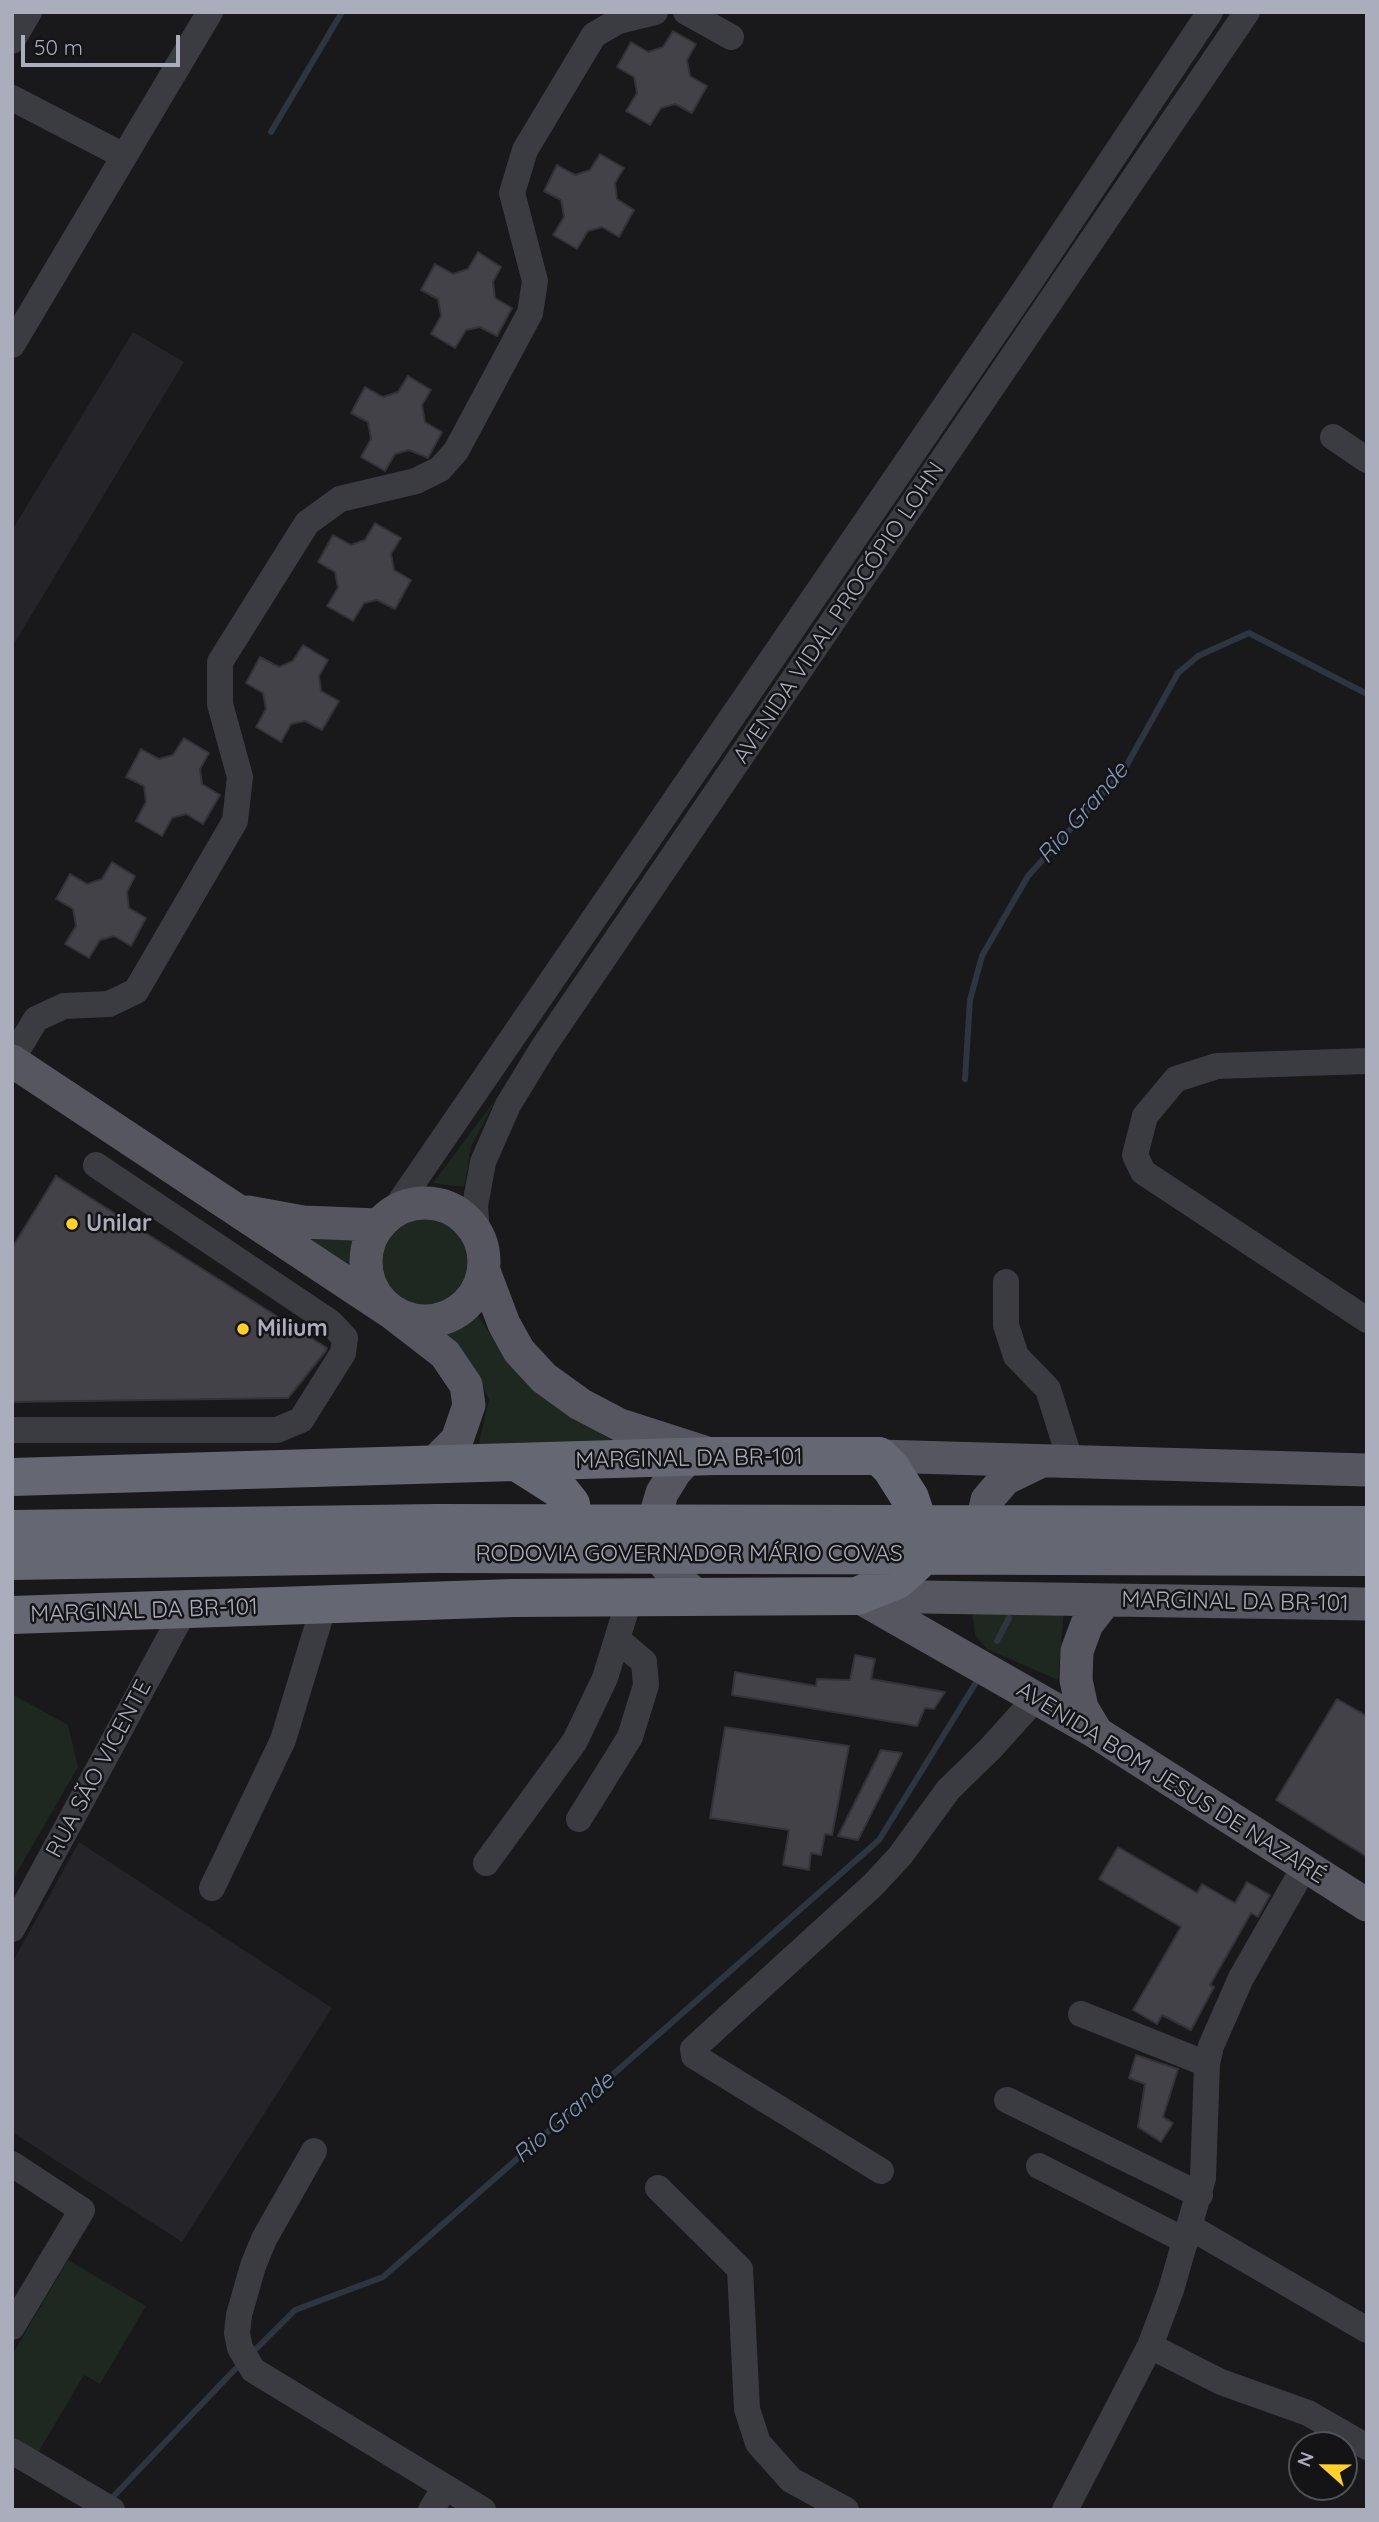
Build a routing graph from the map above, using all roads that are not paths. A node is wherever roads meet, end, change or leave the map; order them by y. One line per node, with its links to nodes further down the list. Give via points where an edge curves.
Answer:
1 (29, 12): 8 (street)
2 (210, 12): 10 (street)
3 (655, 12): 16 (street, via 618,21 594,35 525,150 512,193 534,281 530,313 456,452 440,470 416,481 340,499 307,523 220,662 220,704 240,777 235,821 136,990 109,1004 64,1006 36,1019)
4 (686, 12): 7 (street)
5 (1210, 12): 11 (street, AVENIDA VIDAL PROCÓPIO LOHN)
6 (1247, 12): 12 (street, AVENIDA VIDAL PROCÓPIO LOHN)
7 (731, 37)
8 (12, 41)
9 (12, 98): 10 (street)
10 (124, 156): 13 (street)
11 (1030, 282): 12 (street); 20 (street, AVENIDA VIDAL PROCÓPIO LOHN)
12 (1054, 299): 21 (street, AVENIDA VIDAL PROCÓPIO LOHN, via 544,1046 508,1105 484,1162 475,1206)
13 (12, 345)
14 (1333, 437): 15 (street)
15 (1367, 460)
16 (12, 1060): 19 (main road)
17 (1367, 1061): 25 (street, via 1217,1066 1176,1079 1145,1116 1135,1155 1143,1172)
18 (96, 1165): 26 (street, via 330,1322 345,1338 344,1353 301,1420 278,1430)
19 (235, 1209): 20 (main road, via 303,1222); 24 (main road)
20 (385, 1218): 21 (main road, via 411,1204 430,1202 464,1217); 24 (main road, via 368,1242 365,1262 377,1300)
21 (477, 1233): 22 (main road)
22 (484, 1271): 24 (main road, via 466,1306 449,1317 410,1321); 27 (main road, via 519,1351 544,1378 580,1405 620,1425)
23 (1006, 1282): 29 (street, via 1006,1325 1016,1356 1048,1389)
24 (392, 1313): 31 (main road, via 445,1354 466,1385 466,1422 457,1440)
25 (1367, 1320)
26 (12, 1430)
27 (702, 1456): 28 (highway, MARGINAL DA BR-101); 30 (highway, MARGINAL DA BR-101); 43 (main road, via 675,1472 657,1510 665,1564)
28 (878, 1456): 29 (main road, MARGINAL DA BR-101); 40 (highway, via 891,1468 918,1522)
29 (1057, 1460): 32 (main road, MARGINAL DA BR-101); 46 (main road, via 1004,1479 988,1500 981,1531 984,1558 1004,1580)
30 (518, 1463): 31 (highway, MARGINAL DA BR-101); 44 (highway, via 559,1489 571,1504 575,1533 569,1560 551,1580)
31 (431, 1466): 33 (highway, MARGINAL DA BR-101)
32 (1367, 1469)
33 (12, 1477)
34 (1367, 1525): 37 (highway, RODOVIA GOVERNADOR MÁRIO COVAS)
35 (12, 1529): 36 (highway, RODOVIA GOVERNADOR MÁRIO COVAS)
36 (438, 1539): 37 (highway, RODOVIA GOVERNADOR MÁRIO COVAS); 39 (highway, RODOVIA GOVERNADOR MÁRIO COVAS)
37 (1139, 1539): 38 (highway, RODOVIA GOVERNADOR MÁRIO COVAS)
38 (1367, 1557)
39 (12, 1561)
40 (916, 1563): 41 (highway, via 897,1580); 45 (main road)
41 (857, 1596): 43 (highway, MARGINAL DA BR-101); 45 (main road, MARGINAL DA BR-101); 53 (main road, AVENIDA BOM JESUS DE NAZARÉ)
42 (630, 1597): 43 (highway, MARGINAL DA BR-101); 44 (highway, MARGINAL DA BR-101); 52 (street)
43 (698, 1597)
44 (513, 1598): 49 (highway, MARGINAL DA BR-101)
45 (938, 1598): 46 (main road, MARGINAL DA BR-101); 53 (main road)
46 (1054, 1600): 47 (main road, MARGINAL DA BR-101)
47 (1105, 1601): 48 (main road, MARGINAL DA BR-101); 55 (main road, via 1087,1624 1077,1651 1076,1680 1082,1708)
48 (1367, 1604)
49 (324, 1605): 50 (highway, MARGINAL DA BR-101); 59 (street, via 283,1740)
50 (185, 1609): 51 (highway, MARGINAL DA BR-101); 61 (street, RUA SÃO VICENTE)
51 (12, 1615)
52 (617, 1639): 56 (street, via 643,1662 646,1685 631,1737); 57 (street, via 605,1678 575,1741)
53 (974, 1663): 54 (main road, AVENIDA BOM JESUS DE NAZARÉ)
54 (1037, 1698): 55 (main road, AVENIDA BOM JESUS DE NAZARÉ); 68 (street, via 948,1790 873,1885 693,2049 694,2056)
55 (1097, 1733): 58 (main road, AVENIDA BOM JESUS DE NAZARÉ)
56 (579, 1819)
57 (486, 1863)
58 (1306, 1867): 60 (main road, AVENIDA BOM JESUS DE NAZARÉ); 63 (street, via 1241,1978)
59 (212, 1888)
60 (1367, 1905)
61 (12, 1929)
62 (1081, 2014): 63 (street)
63 (1207, 2064): 70 (street)
64 (1007, 2100): 70 (street)
65 (314, 2151): 77 (street, via 253,2266 237,2333 247,2359)
66 (12, 2164): 72 (street, via 82,2210)
67 (1039, 2166): 71 (street)
68 (881, 2171)
69 (657, 2188): 81 (street, via 740,2269 747,2409 758,2443 791,2480)
70 (1200, 2195): 71 (street)
71 (1188, 2234): 73 (street); 74 (street)
72 (12, 2328)
73 (1367, 2330)
74 (1150, 2346): 75 (street, via 1222,2382 1298,2408); 82 (street)
75 (1367, 2447)
76 (12, 2451): 78 (street)
77 (445, 2487): 79 (street); 80 (street)
78 (112, 2510)
79 (431, 2510)
80 (482, 2510)
81 (846, 2510)
82 (1065, 2510)

